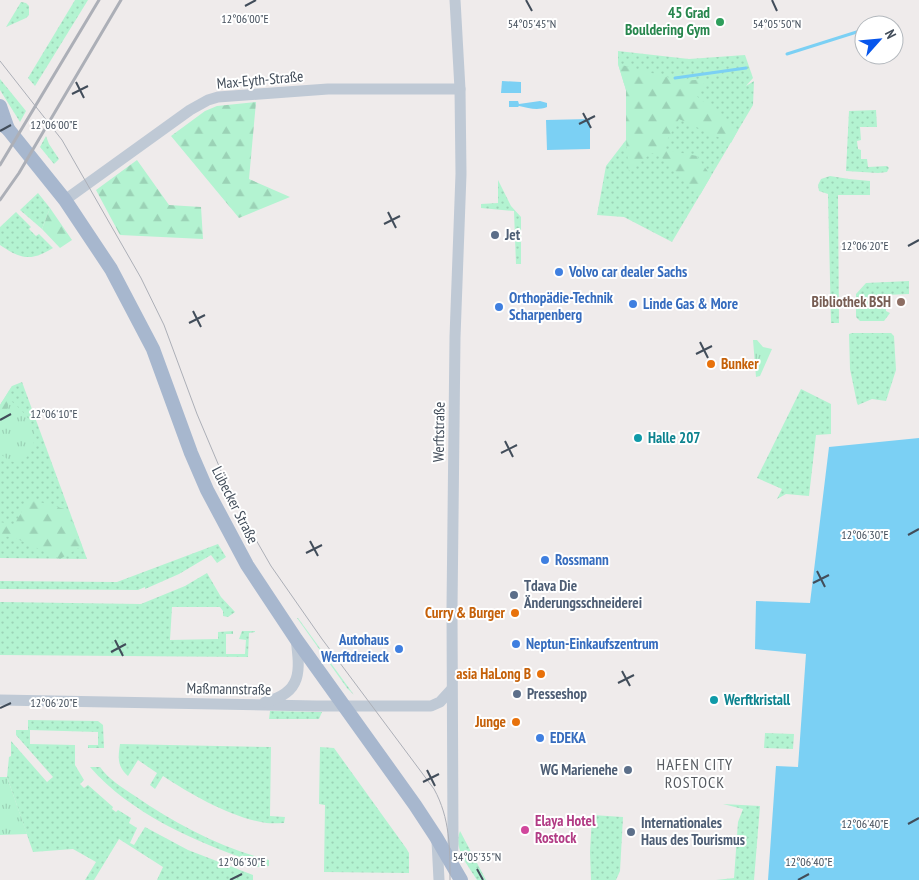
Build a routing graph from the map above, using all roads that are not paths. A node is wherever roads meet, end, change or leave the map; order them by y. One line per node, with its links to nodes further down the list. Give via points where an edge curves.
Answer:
1 (456, 0): 2 (street, Werftstraße)
2 (460, 88): 5 (street, Max-Eyth-Straße, via 328,89 208,100); 7 (street, Werftstraße)
3 (0, 106): 4 (main road, Lübecker Straße)
4 (4, 126): 5 (main road, Lübecker Straße)
5 (65, 200): 6 (main road, Lübecker Straße, via 111,269 141,326 162,370 191,453 219,515 247,565)
6 (296, 639): 9 (street, via 299,672 295,682 282,696); 10 (main road, Lübecker Straße)
7 (451, 690): 10 (street, Maßmannstraße, via 440,702 431,705); 12 (street, Werftstraße)
8 (0, 700): 9 (street, Maßmannstraße)
9 (256, 704): 10 (street, Maßmannstraße)
10 (343, 706): 11 (main road, Lübecker Straße)
11 (436, 837): 12 (main road, Lübecker Straße); 13 (street)
12 (452, 865): 14 (main road, Lübecker Straße)
13 (439, 880)
14 (461, 880)

